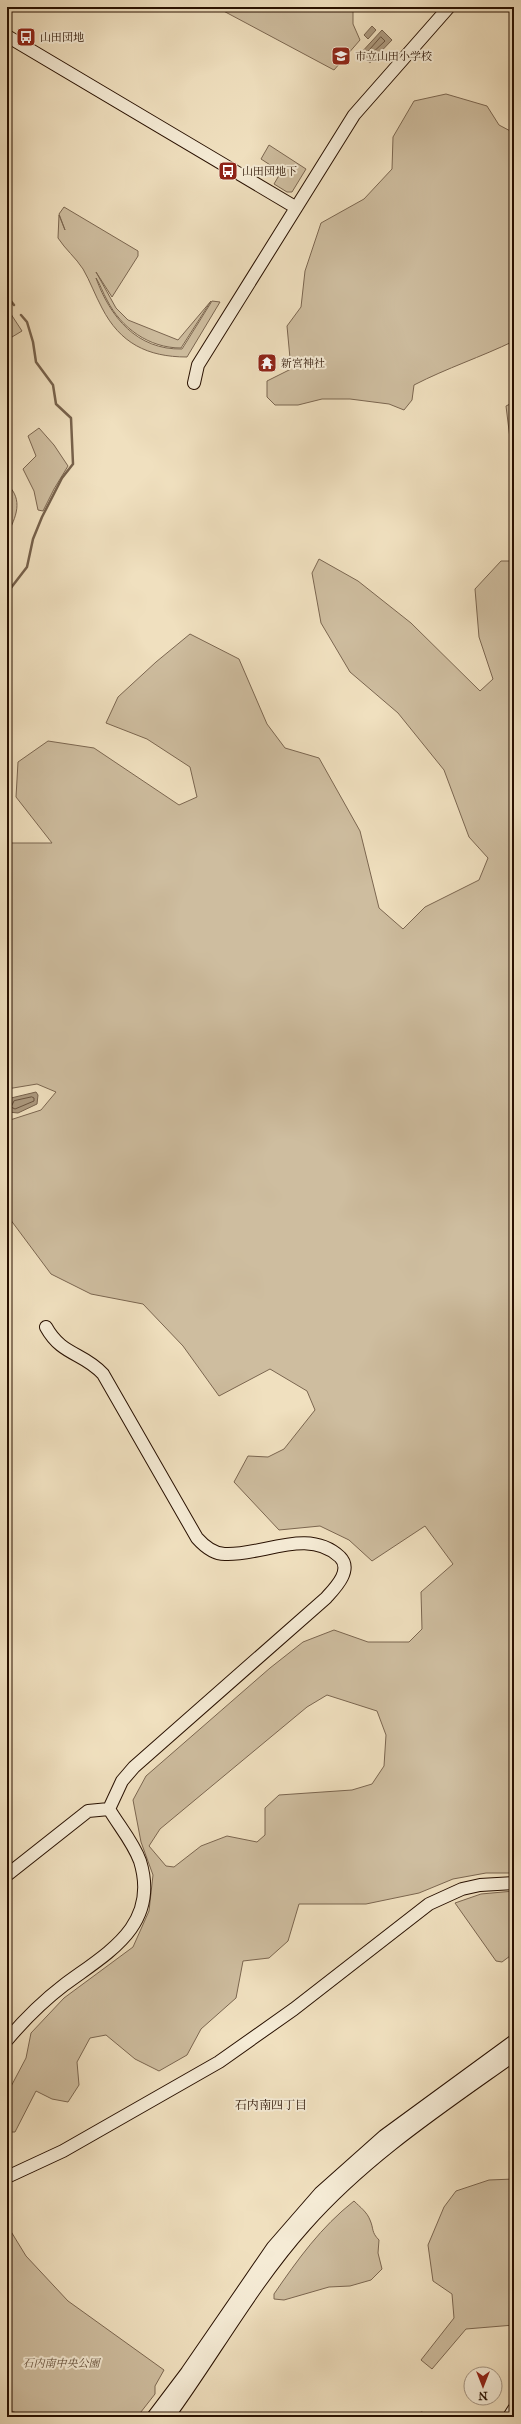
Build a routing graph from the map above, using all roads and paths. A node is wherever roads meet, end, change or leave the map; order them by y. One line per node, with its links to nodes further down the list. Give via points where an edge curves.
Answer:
1 (449, 7): 3 (street, via 354,115)
2 (7, 36): 3 (street)
3 (295, 207): 4 (street, via 198,365)
4 (194, 383)
5 (46, 1326): 6 (street, via 61,1348 90,1362 104,1374 197,1538 208,1549 226,1554 290,1545 318,1544 331,1549 342,1559 344,1566 338,1586 326,1598 134,1767 122,1781)
6 (109, 1809): 7 (street, via 88,1811); 9 (street, via 135,1850 142,1872 143,1894 138,1917 119,1945 45,2001)
7 (7, 1875)
8 (514, 1883): 12 (street, via 462,1889 428,1904 288,2014 219,2062 63,2151)
9 (7, 2040)
10 (514, 2041): 14 (street, via 384,2136 320,2193 273,2247)
11 (514, 2055): 15 (street, via 391,2144 328,2200 281,2253)
12 (7, 2177)
13 (514, 2409): 16 (street)
14 (153, 2417)
15 (168, 2417)
16 (509, 2417)

